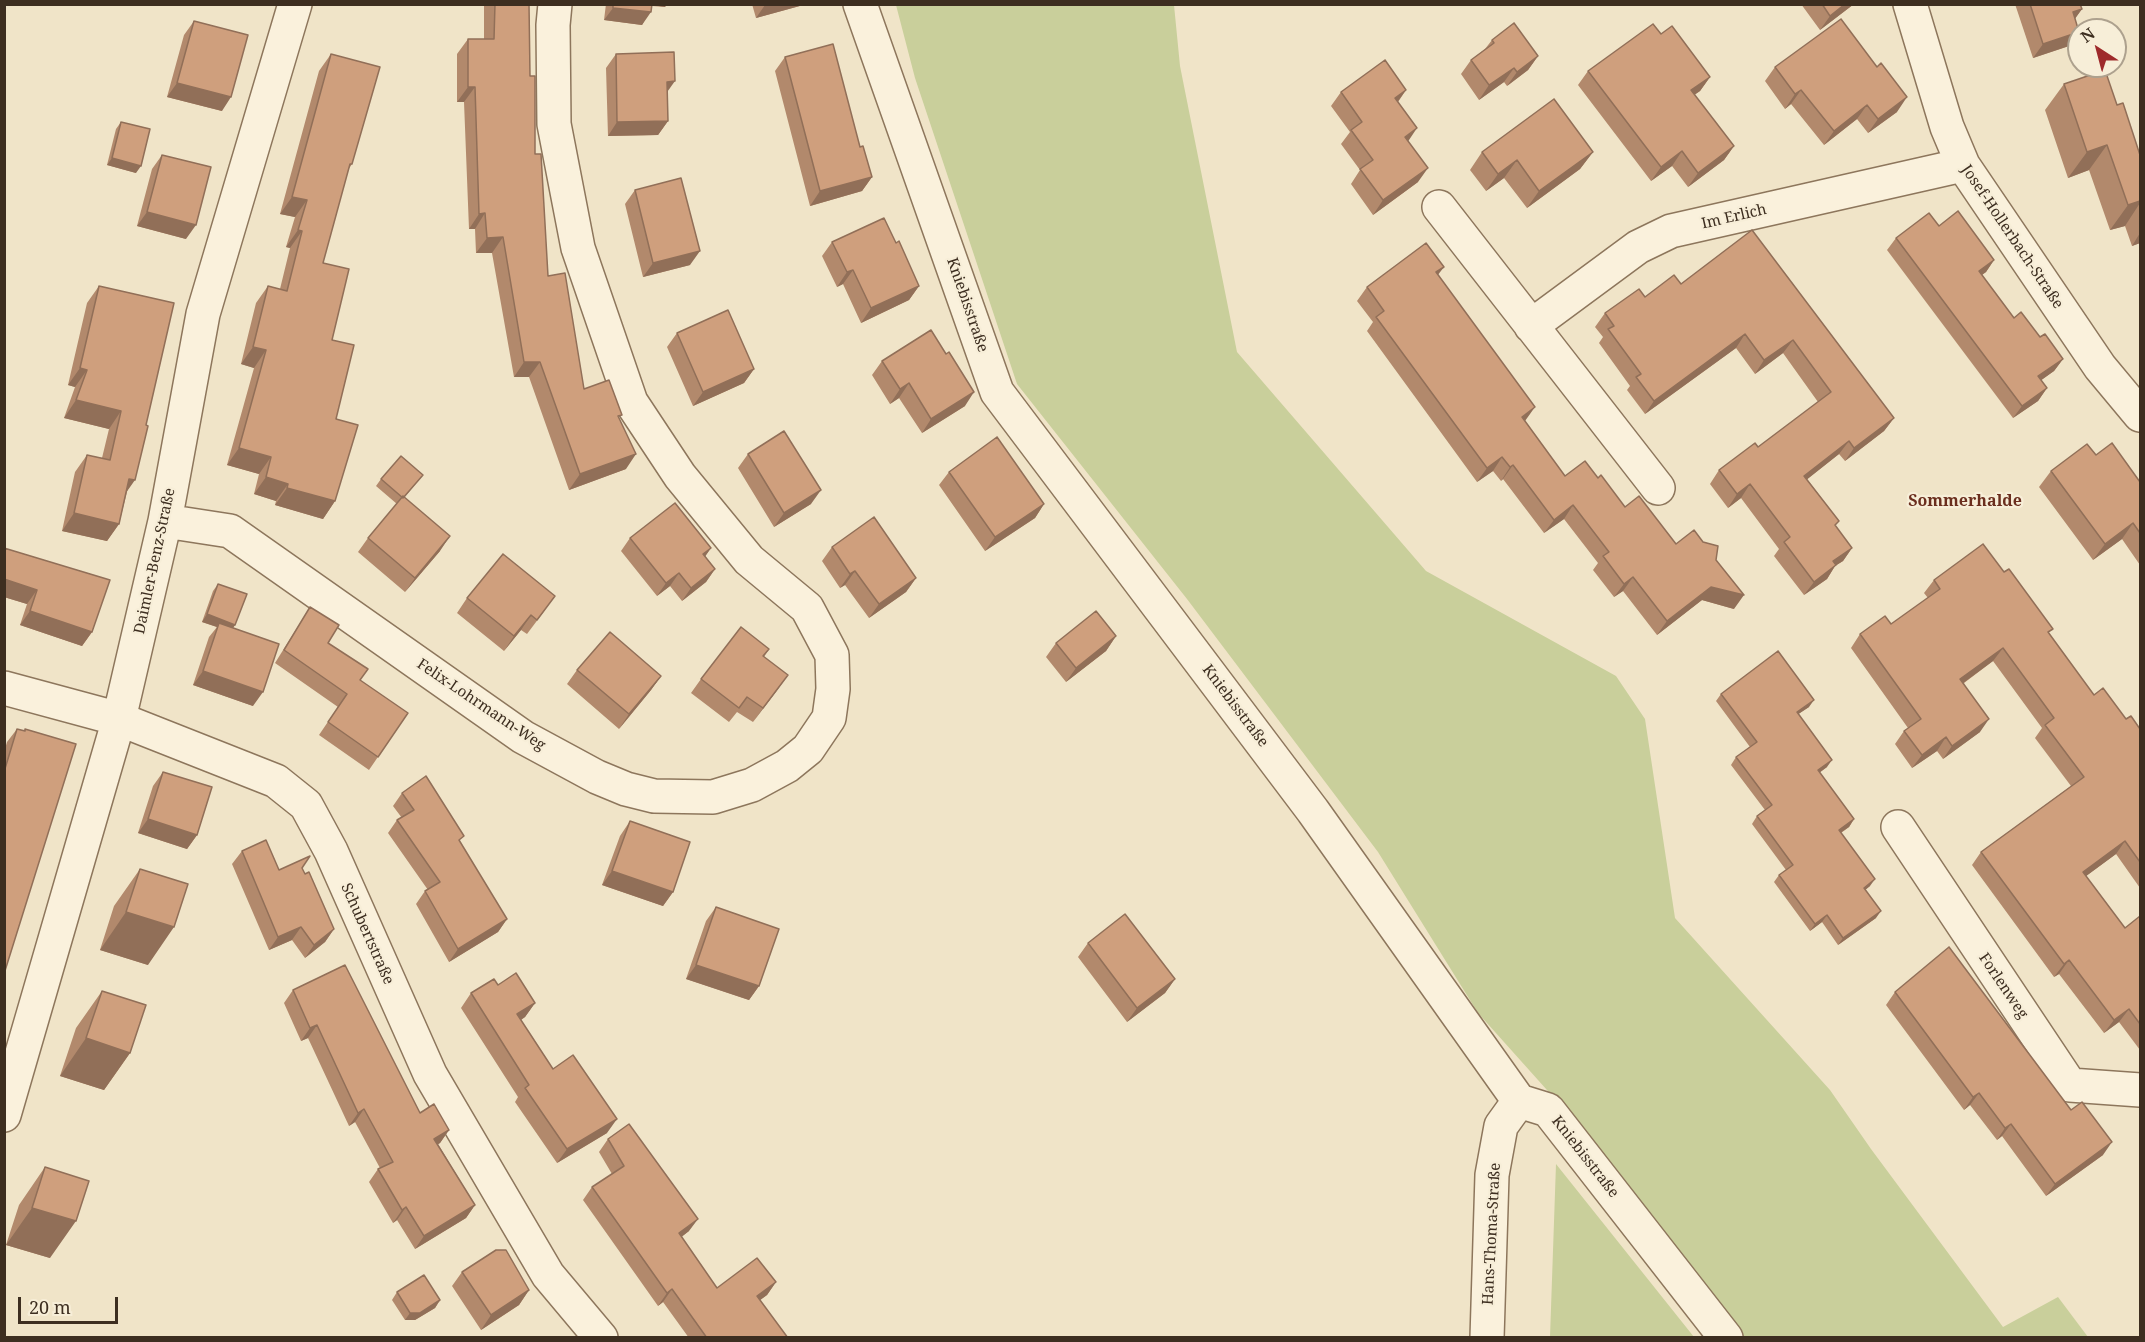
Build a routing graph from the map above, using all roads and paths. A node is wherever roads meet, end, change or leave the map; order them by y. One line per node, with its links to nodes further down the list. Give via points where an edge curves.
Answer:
1 (295, 4): 10 (street, Daimler-Benz-Straße, via 203,314)
2 (555, 4): 10 (street, Felix-Lohrmann-Weg, via 554,124 578,248 631,402 680,476 750,561 807,608 832,655 829,718 808,749 788,766 752,785 713,797 654,796 626,789 523,737 230,531)
3 (861, 4): 15 (street, Kniebisstraße, via 997,392 1313,811)
4 (1910, 4): 5 (street, Josef-Hollerbach-Straße, via 1947,127)
5 (1963, 165): 7 (street, Im Erlich, via 1671,231 1638,247); 8 (street, Josef-Hollerbach-Straße, via 2100,367)
6 (1439, 207): 7 (street)
7 (1531, 326): 9 (street)
8 (2140, 414)
9 (1658, 488)
10 (165, 521): 12 (street, Daimler-Benz-Straße)
11 (4, 688): 12 (street, Schubertstraße)
12 (119, 719): 16 (street, Daimler-Benz-Straße); 17 (street, Schubertstraße, via 276,781 306,805 331,851 430,1074 548,1275)
13 (1898, 827): 14 (street, Forlenweg, via 2070,1085)
14 (2140, 1090)
15 (1519, 1101): 18 (street, Hans-Thoma-Straße, via 1501,1126 1492,1175); 19 (street, Kniebisstraße, via 1548,1110)
16 (4, 1115)
17 (602, 1338)
18 (1487, 1338)
19 (1726, 1338)

